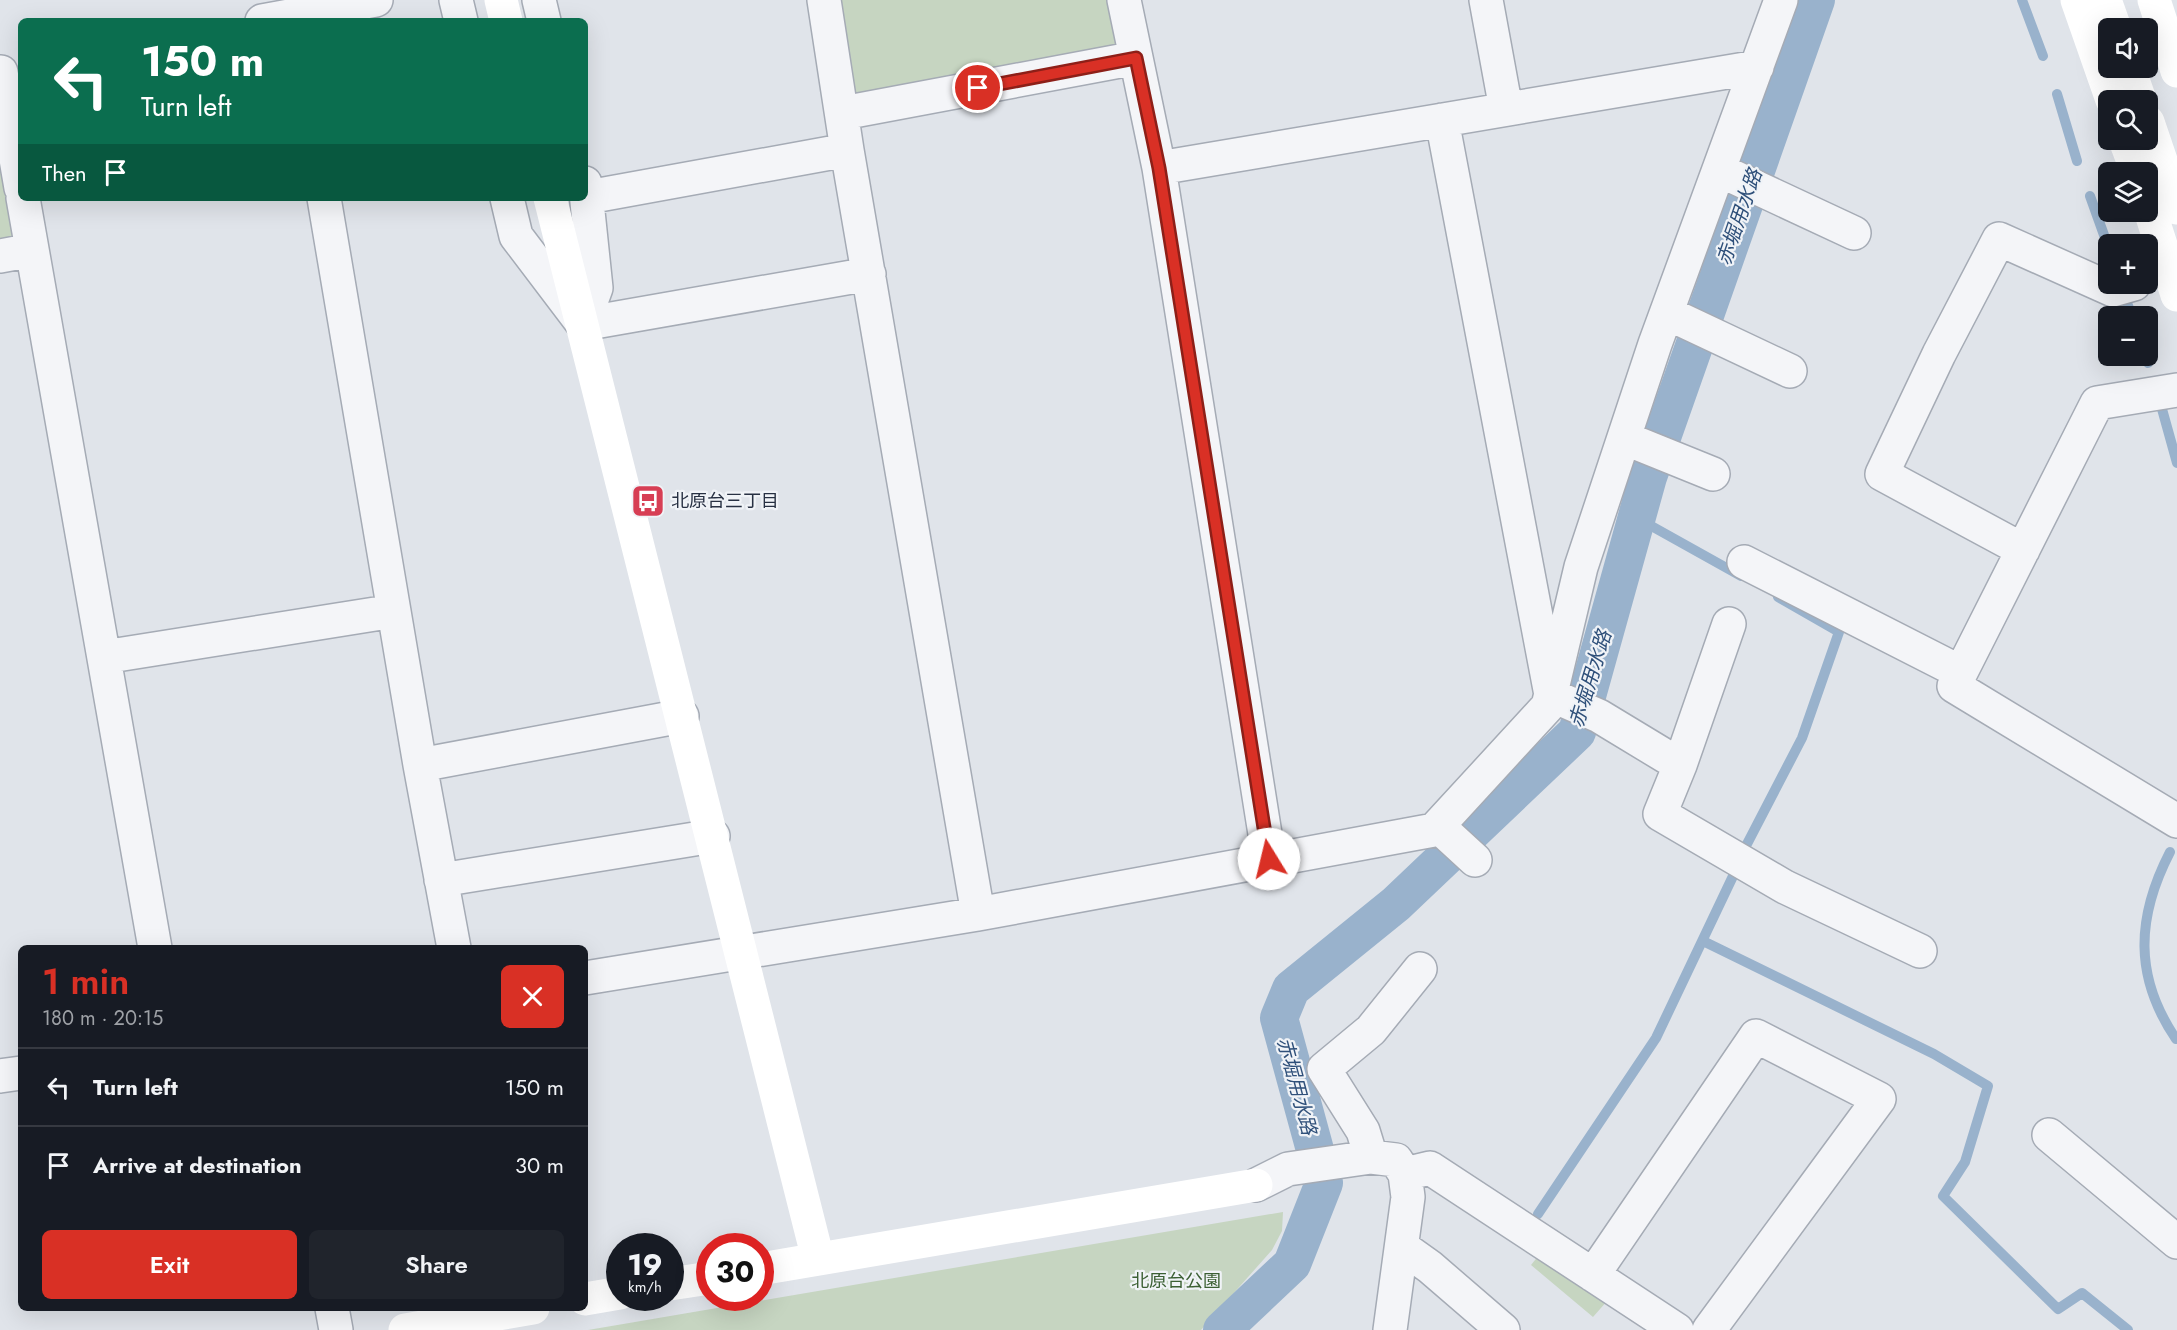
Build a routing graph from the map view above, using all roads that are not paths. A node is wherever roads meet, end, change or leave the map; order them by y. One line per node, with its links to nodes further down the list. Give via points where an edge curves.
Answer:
1 (376, 0): 12 (street)
2 (456, 0): 13 (street)
3 (501, 0): 14 (street)
4 (539, 0): 15 (street)
5 (824, 0): 23 (street)
6 (1124, 0): 17 (street)
7 (1486, 0): 22 (street)
8 (1781, 0): 18 (street)
9 (2077, 0): 21 (street)
10 (2105, 0): 16 (street)
11 (2154, 0): 20 (street)
12 (294, 18)
13 (460, 18)
14 (505, 18)
15 (543, 18)
16 (2111, 18)
17 (1136, 58): 23 (street); 28 (street)
18 (1757, 68): 22 (street); 29 (street)
19 (7, 70): 27 (street)
20 (2177, 71)
21 (2108, 90)
22 (1506, 109): 24 (street)
23 (843, 113): 25 (street)
24 (1442, 120): 28 (street); 56 (street)
25 (847, 150): 30 (street); 41 (street)
26 (2157, 150): 36 (street)
27 (18, 163)
28 (1159, 168): 63 (street)
29 (1739, 180): 38 (street); 44 (street)
30 (588, 190)
31 (24, 201): 39 (street)
32 (325, 201): 52 (street)
33 (508, 201): 45 (street, via 516,236)
34 (551, 201): 45 (street)
35 (588, 201): 45 (street, via 596,288)
36 (2177, 208)
37 (2152, 222): 42 (street)
38 (1854, 233)
39 (32, 250): 40 (street); 54 (street)
40 (0, 256)
41 (869, 274): 45 (street); 66 (street)
42 (2165, 282)
43 (2098, 283): 50 (street, via 1999,239 1882,474)
44 (1689, 322): 46 (street); 48 (street)
45 (583, 324): 57 (street)
46 (1790, 371)
47 (2177, 390): 50 (street, via 2097,403)
48 (1646, 447): 49 (street); 56 (street, via 1581,567)
49 (1713, 474)
50 (2023, 550): 55 (street)
51 (1744, 562): 55 (street)
52 (394, 611): 54 (street); 58 (street)
53 (1729, 624): 59 (street)
54 (104, 657): 67 (street)
55 (1960, 672): 60 (street, via 1954,686)
56 (1574, 705): 59 (street); 61 (street, via 1548,706)
57 (682, 716): 58 (street); 62 (street)
58 (420, 765): 65 (street)
59 (1680, 765): 69 (street, via 1660,814 1785,887)
60 (2177, 821)
61 (1444, 833): 63 (street, via 1434,830); 64 (street)
62 (712, 836): 65 (street); 70 (street)
63 (1269, 859): 66 (street)
64 (1475, 860)
65 (441, 880): 68 (street)
66 (978, 914): 70 (street)
67 (154, 945)
68 (453, 945)
69 (1920, 951)
70 (743, 954): 72 (street); 80 (street)
71 (1420, 969): 76 (street, via 1371,1030 1324,1069 1363,1131)
72 (588, 978)
73 (18, 1073): 74 (street)
74 (0, 1076)
75 (2049, 1135): 78 (street)
76 (1356, 1158): 77 (street, via 1396,1160); 80 (street, via 1288,1169 1256,1185)
77 (1405, 1174): 79 (street, via 1408,1197); 82 (street, via 1430,1168)
78 (2177, 1242)
79 (1402, 1247): 89 (street); 90 (street)
80 (818, 1259): 81 (street)
81 (774, 1267)
82 (1593, 1275): 91 (street); 92 (street, via 1756,1036 1879,1099)
83 (606, 1295): 84 (street)
84 (588, 1298)
85 (333, 1311): 87 (street)
86 (483, 1312): 88 (street)
87 (336, 1330)
88 (405, 1330)
89 (1390, 1330)
90 (1503, 1330)
91 (1677, 1330)
92 (1709, 1330)

